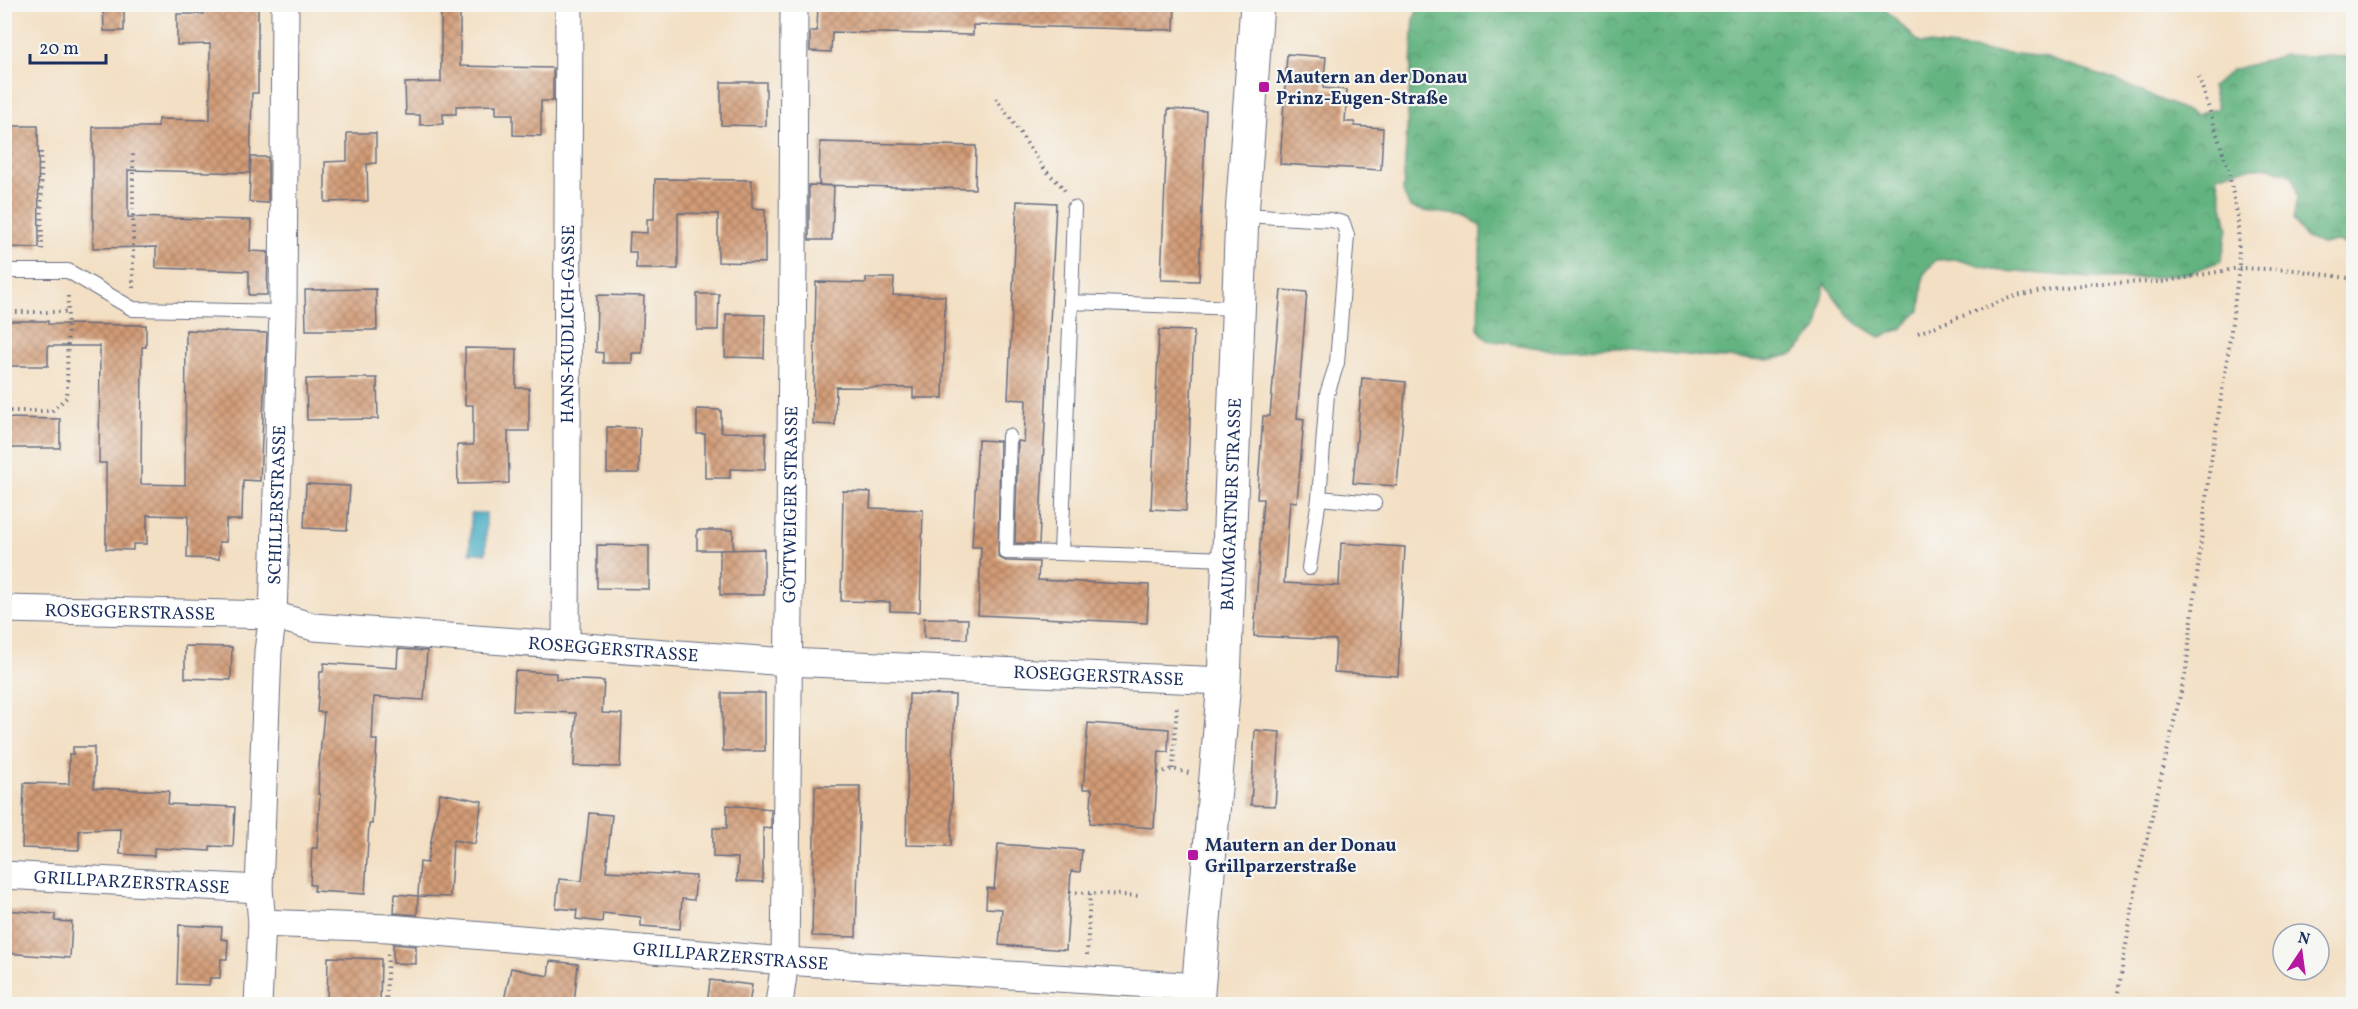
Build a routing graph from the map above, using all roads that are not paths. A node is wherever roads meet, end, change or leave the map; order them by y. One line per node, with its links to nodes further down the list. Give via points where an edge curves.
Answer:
1 (285, 4): 10 (street, SCHILLERSTRASSE)
2 (569, 4): 19 (street, HANS-KUDLICH-GASSE)
3 (794, 4): 20 (street, GÖTTWEIGER STRASSE)
4 (1257, 4): 6 (street, BAUMGARTNER STRASSE)
5 (1074, 208): 8 (lane)
6 (1242, 215): 9 (street, BAUMGARTNER STRASSE); 12 (lane, via 1331,220 1343,223 1347,235 1336,363 1327,394)
7 (4, 271): 10 (lane, via 68,271 133,309)
8 (1071, 302): 9 (lane); 14 (lane)
9 (1238, 308): 15 (street, BAUMGARTNER STRASSE)
10 (283, 312): 18 (street, SCHILLERSTRASSE)
11 (1010, 436): 14 (lane, via 1006,552)
12 (1319, 498): 13 (lane); 16 (lane)
13 (1374, 503)
14 (1061, 553): 15 (lane)
15 (1228, 559): 21 (street, BAUMGARTNER STRASSE)
16 (1309, 568)
17 (4, 609): 18 (street, ROSEGGERSTRASSE)
18 (273, 615): 19 (street, ROSEGGERSTRASSE, via 314,627); 23 (street, SCHILLERSTRASSE, via 268,651)
19 (566, 644): 20 (street, ROSEGGERSTRASSE)
20 (787, 662): 21 (street, ROSEGGERSTRASSE); 25 (street, GÖTTWEIGER STRASSE)
21 (1224, 681): 26 (street, BAUMGARTNER STRASSE)
22 (4, 875): 23 (street, GRILLPARZERSTRASSE)
23 (259, 889): 24 (street, SCHILLERSTRASSE)
24 (262, 923): 25 (street, GRILLPARZERSTRASSE, via 388,928); 27 (street, SCHILLERSTRASSE)
25 (785, 961): 26 (street, GRILLPARZERSTRASSE, via 1086,980); 28 (street, GÖTTWEIGER STRASSE)
26 (1198, 996)
27 (258, 1005)
28 (779, 1005)

